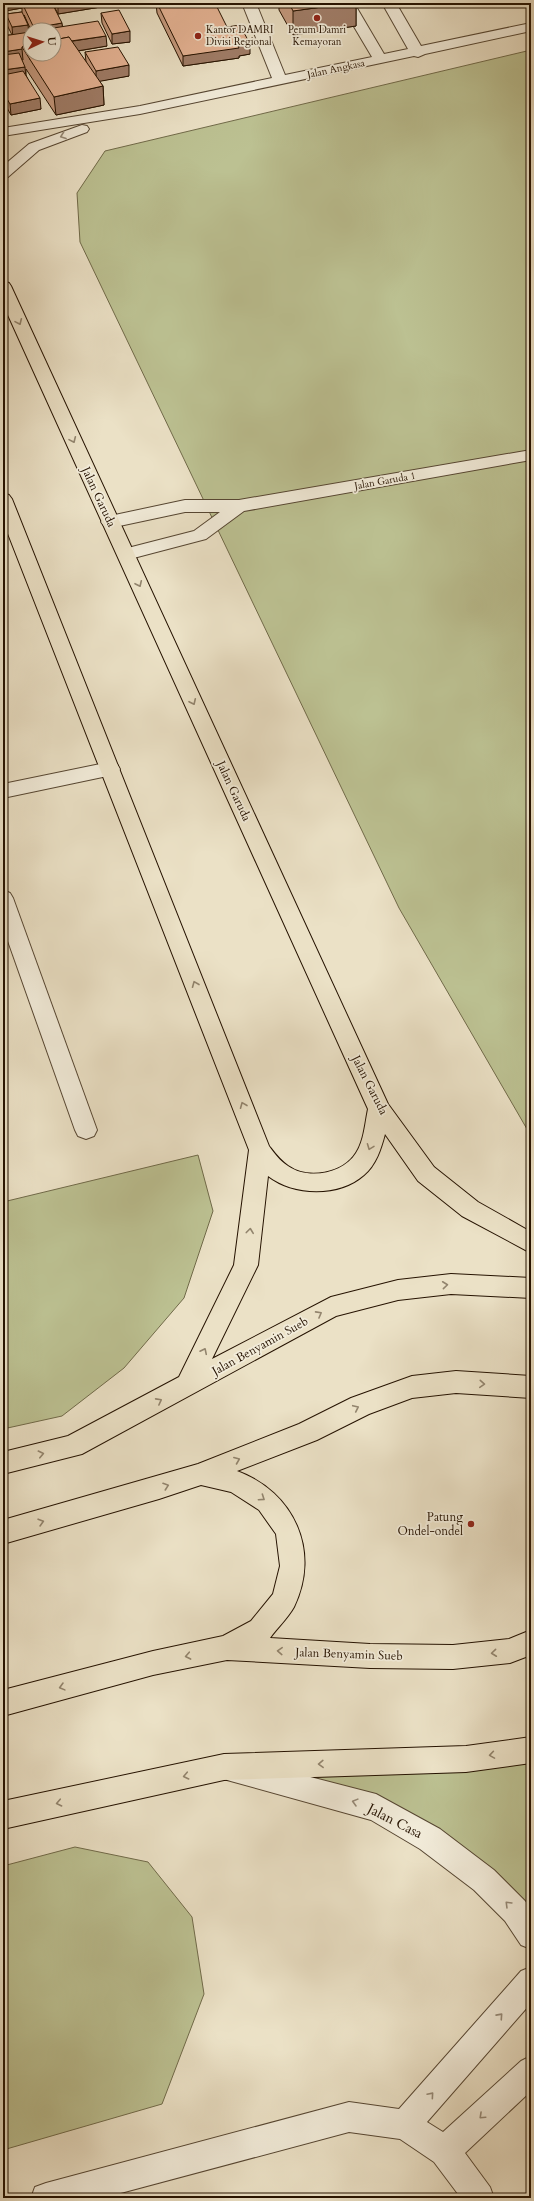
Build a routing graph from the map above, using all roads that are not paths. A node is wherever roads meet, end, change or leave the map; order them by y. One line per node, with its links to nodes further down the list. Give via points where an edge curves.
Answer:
1 (249, 3): 7 (street)
2 (347, 3): 6 (street)
3 (389, 3): 5 (street)
4 (531, 27): 5 (street, Jalan Angkasa)
5 (418, 53): 6 (street, Jalan Angkasa)
6 (381, 60): 7 (street, Jalan Angkasa)
7 (280, 80): 8 (street, Jalan Angkasa)
8 (140, 110): 9 (street, Jalan Angkasa); 10 (street, Jalan Angkasa, one-way to 10, via 34,147)
9 (3, 132)
10 (3, 174)
11 (6, 296): 15 (main road, Jalan Garuda, one-way to 15)
12 (531, 455): 14 (street, Jalan Garuda 1)
13 (3, 498): 17 (main road)
14 (239, 506): 15 (street, Jalan Garuda 1, via 185,506); 16 (street, Jalan Garuda 1, via 200,535)
15 (110, 522): 16 (main road, Jalan Garuda)
16 (126, 554): 20 (main road, Jalan Garuda, one-way to 20)
17 (110, 769): 18 (street); 22 (main road, one-way to 17)
18 (3, 791)
19 (3, 898): 21 (street)
20 (379, 1109): 22 (main road, one-way to 22, via 371,1144 364,1160 350,1173 330,1181 309,1182 288,1177 271,1166); 23 (main road, Jalan Garuda, via 426,1174 470,1209)
21 (86, 1130)
22 (260, 1150): 25 (main road, one-way to 22, via 246,1265)
23 (531, 1243)
24 (531, 1288): 25 (main road, Jalan Benyamin Sueb, one-way to 24, via 331,1307 398,1290 451,1284)
25 (187, 1386): 27 (main road, Jalan Benyamin Sueb, one-way to 25, via 73,1446)
26 (531, 1388): 28 (main road, one-way to 26, via 308,1432 360,1406 412,1387 456,1382)
27 (3, 1462)
28 (201, 1474): 29 (main road, one-way to 28); 31 (main road, one-way to 31, via 237,1482 268,1502 288,1531 293,1566 284,1600 260,1630)
29 (3, 1532)
30 (531, 1642): 31 (main road, Jalan Benyamin Sueb, one-way to 31, via 510,1651 453,1657 370,1656)
31 (226, 1648): 32 (main road, Jalan Benyamin Sueb, one-way to 32, via 153,1663)
32 (3, 1703)
33 (531, 1750): 34 (main road, one-way to 34, via 466,1760)
34 (224, 1767): 35 (main road, one-way to 35); 36 (street, Jalan Casa, one-way to 34, via 515,1911 484,1880 430,1839 376,1808)
35 (3, 1815)
36 (531, 1935)
37 (531, 1982): 39 (street, one-way to 37)
38 (531, 2071): 40 (street, one-way to 40)
39 (405, 2124): 40 (street); 41 (street, via 349,2117)
40 (445, 2151): 42 (street)
41 (46, 2198)
42 (479, 2198)

